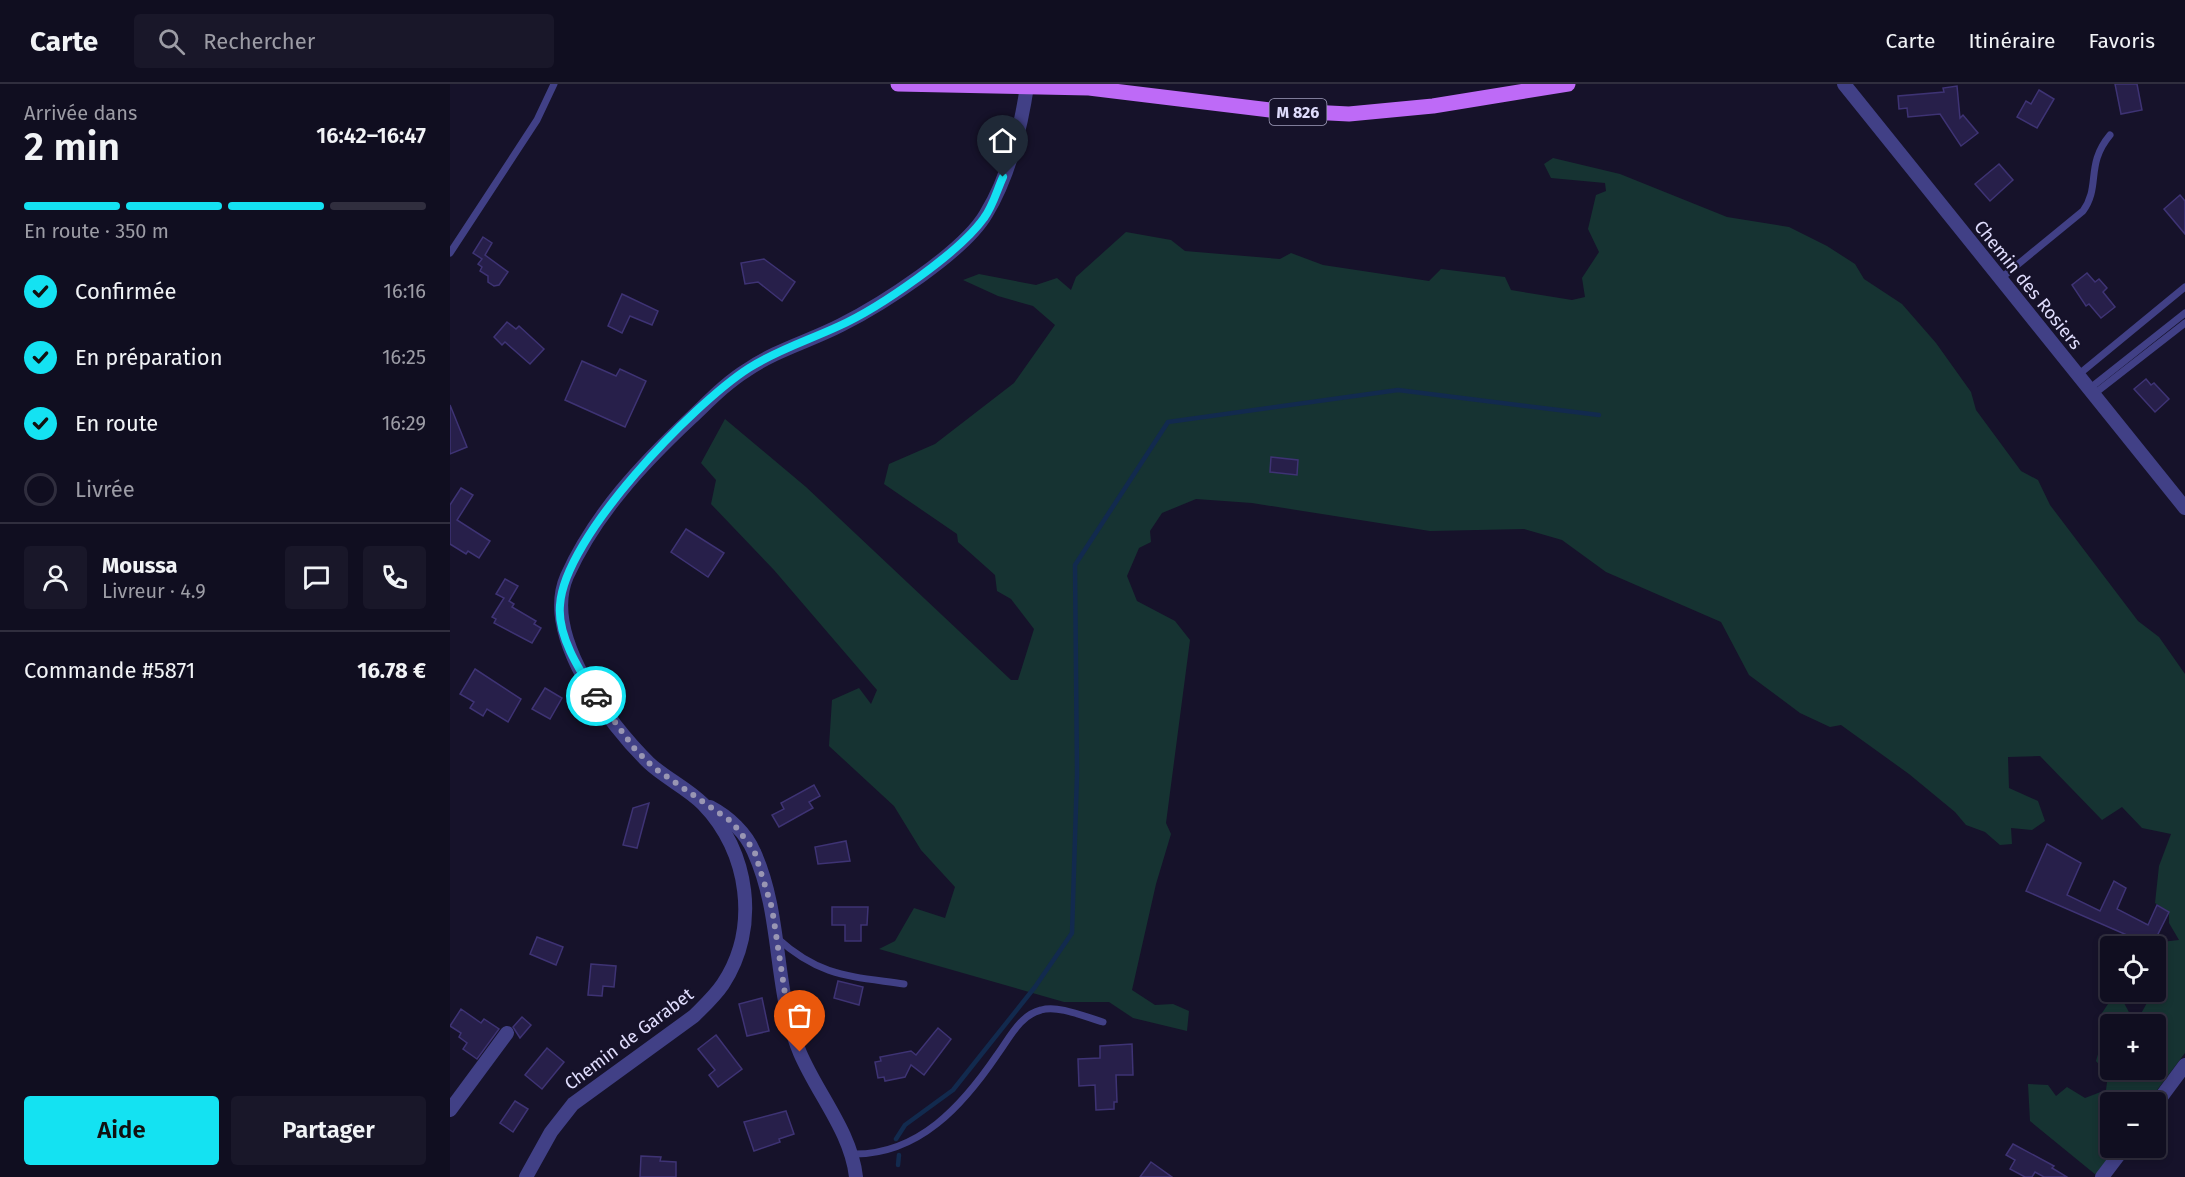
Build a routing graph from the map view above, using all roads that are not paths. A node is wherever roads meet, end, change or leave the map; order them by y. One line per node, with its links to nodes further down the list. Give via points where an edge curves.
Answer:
1 (554, 84): 7 (lane, via 537,120)
2 (898, 84): 5 (main road, M 826)
3 (1568, 84): 5 (main road, M 826, via 1433,106 1349,114 1270,110 1089,88)
4 (1844, 84): 8 (street, Chemin des Rosiers)
5 (1026, 86): 15 (street, Chemin de Garabet, via 1003,177 986,216 965,240 869,309 772,355 731,381 634,475 597,523 568,573 561,594 560,619 586,680 634,748)
6 (2110, 135): 8 (lane, via 2096,156 2091,196 2083,211)
7 (450, 253)
8 (2000, 279): 12 (street, Chemin des Rosiers)
9 (2185, 287): 12 (lane)
10 (2185, 313): 13 (lane)
11 (2185, 323): 13 (lane)
12 (2078, 375): 13 (street, Chemin des Rosiers)
13 (2092, 392): 14 (street, Chemin des Rosiers)
14 (2185, 508)
15 (701, 802): 16 (street, via 732,822 754,850); 25 (street, Chemin de Garabet, via 732,846 744,882 746,915 733,965 723,984 694,1016 573,1104 551,1132)
16 (777, 938): 17 (lane, via 798,957 821,969); 23 (street, via 789,1020 800,1052)
17 (904, 984)
18 (1103, 1022): 23 (lane, via 1061,1010 1034,1012 1015,1028 962,1101 934,1126 905,1146 879,1154)
19 (507, 1033): 22 (street)
20 (2185, 1065): 21 (street)
21 (2165, 1092)
22 (450, 1110)
23 (853, 1154): 26 (street)
24 (2116, 1158): 27 (street)
25 (526, 1177)
26 (856, 1177)
27 (2102, 1177)

